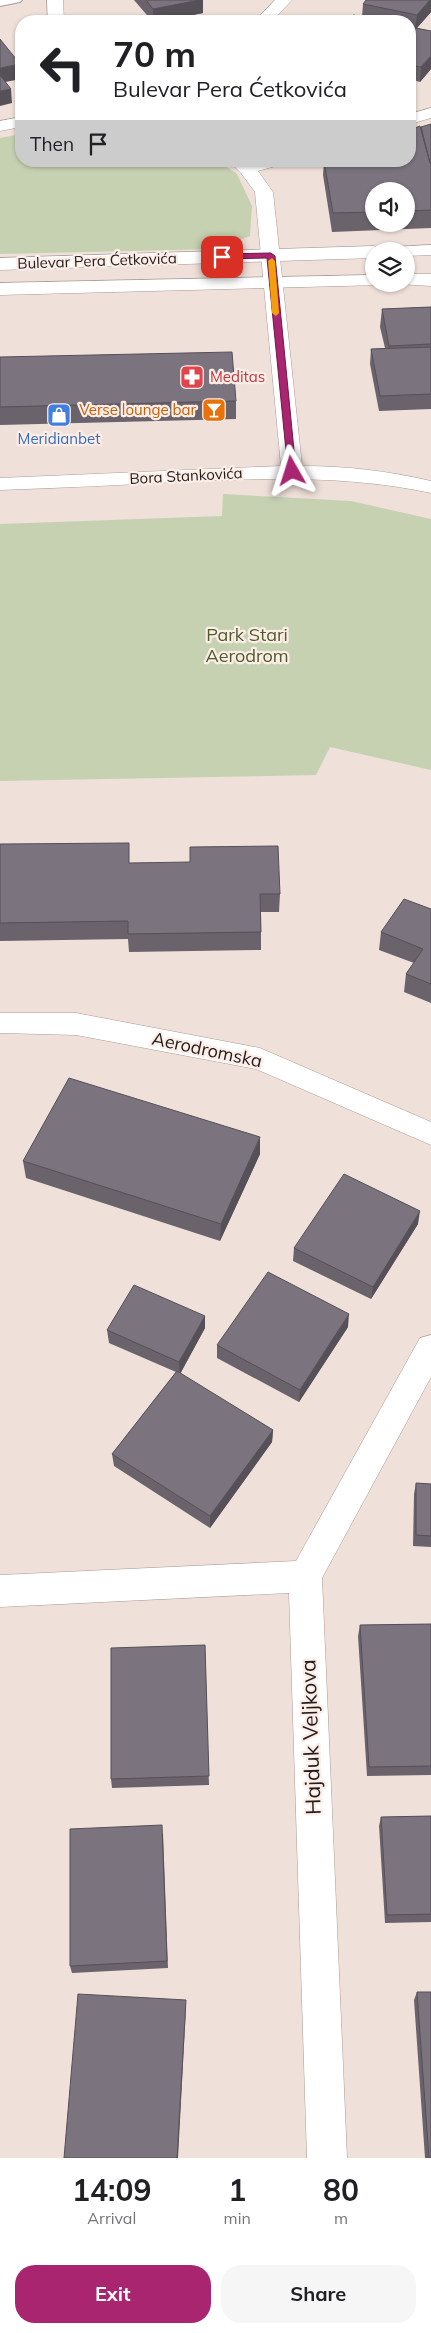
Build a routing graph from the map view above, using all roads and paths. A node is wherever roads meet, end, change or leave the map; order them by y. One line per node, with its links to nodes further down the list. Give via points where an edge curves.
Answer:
1 (16, 0): 4 (lane)
2 (55, 0): 5 (street)
3 (284, 0): 6 (street)
4 (0, 3)
5 (56, 15)
6 (270, 15)
7 (431, 113): 8 (street)
8 (416, 117)
9 (15, 123): 10 (street)
10 (0, 126)
11 (244, 167): 15 (street, via 264,192)
12 (415, 250): 13 (street)
13 (431, 250)
14 (365, 252): 15 (street, Bulevar Pera Ćetkovića)
15 (271, 256): 16 (street, Bulevar Pera Ćetkovića); 20 (street)
16 (0, 264)
17 (415, 280): 18 (street)
18 (431, 280)
19 (365, 281): 20 (street, Bulevar Pera Ćetkovića)
20 (273, 282): 21 (street, Bulevar Pera Ćetkovića); 22 (street)
21 (0, 289)
22 (292, 471): 23 (street, Bora Stankovića); 24 (street, Bora Stankovića, via 352,474)
23 (0, 484)
24 (431, 487)
25 (0, 1023): 26 (street, Aerodromska, via 76,1024 260,1059)
26 (431, 1134)
27 (431, 1348): 28 (street)
28 (305, 1576): 29 (street); 30 (street, Hajduk Veljkova)
29 (0, 1591)
30 (326, 2158)

